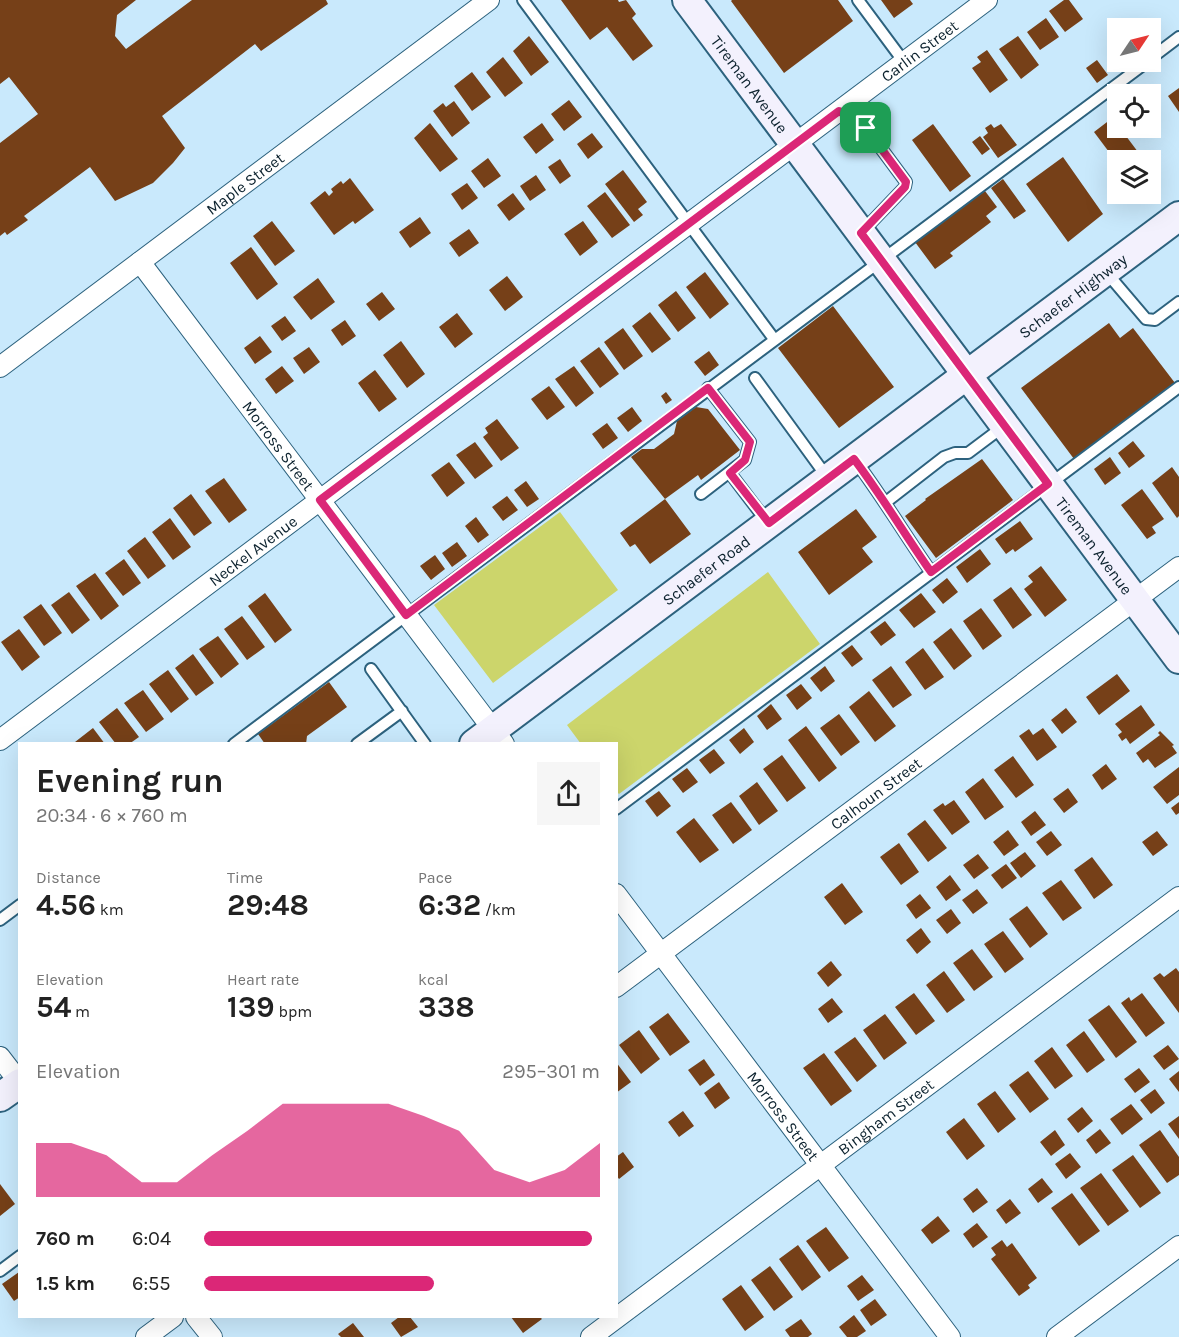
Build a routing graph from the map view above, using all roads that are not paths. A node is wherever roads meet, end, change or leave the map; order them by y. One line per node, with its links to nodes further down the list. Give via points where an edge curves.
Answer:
1 (489, 0): 16 (street, Maple Street)
2 (523, 0): 13 (lane)
3 (687, 0): 11 (main road, Tireman Avenue)
4 (858, 0): 8 (lane)
5 (987, 0): 8 (street, Carlin Street)
6 (1179, 37): 7 (lane)
7 (1161, 50)
8 (904, 62): 10 (street, Carlin Street)
9 (1134, 72): 15 (lane)
10 (839, 111): 11 (street, Carlin Street); 14 (lane, via 866,128 906,182)
11 (795, 144): 13 (street, Neckel Avenue); 14 (main road, Tireman Avenue)
12 (1179, 216): 17 (main road, Schaefer Highway)
13 (690, 223): 19 (lane); 31 (street, Neckel Avenue)
14 (861, 233): 15 (main road, Tireman Avenue)
15 (880, 260): 19 (lane); 21 (main road, Tireman Avenue)
16 (141, 262): 20 (street, Maple Street); 31 (street, Morross Street)
17 (1105, 271): 18 (lane, via 1146,319 1155,321); 21 (main road, Schaefer Highway)
18 (1179, 302)
19 (774, 339): 24 (lane)
20 (0, 367)
21 (966, 375): 25 (main road, Tireman Avenue); 26 (main road, Schaefer Road)
22 (755, 378): 28 (lane)
23 (1179, 387): 29 (lane)
24 (708, 388): 27 (lane, via 750,442 745,460); 37 (lane)
25 (1004, 426): 29 (main road, Tireman Avenue); 32 (lane, via 968,453 944,457)
26 (854, 459): 28 (main road, Schaefer Road); 32 (lane)
27 (730, 473): 30 (lane); 33 (lane)
28 (829, 478): 33 (main road, Schaefer Road)
29 (1048, 484): 35 (lane); 36 (main road, Tireman Avenue)
30 (701, 494)
31 (320, 500): 37 (street, Morross Street); 42 (street, Neckel Avenue)
32 (886, 502): 35 (lane)
33 (769, 523): 41 (main road, Schaefer Road)
34 (1179, 567): 36 (street, Calhoun Street)
35 (931, 572): 46 (lane)
36 (1135, 600): 38 (main road, Tireman Avenue); 51 (street, Calhoun Street)
37 (406, 615): 41 (street, Morross Street); 43 (lane)
38 (1179, 659)
39 (370, 669): 40 (lane)
40 (402, 711): 44 (lane); 45 (lane)
41 (490, 739)
42 (0, 740)
43 (237, 742)
44 (360, 742)
45 (424, 742)
46 (618, 807)
47 (618, 897): 51 (street, Morross Street)
48 (1179, 897): 57 (street, Bingham Street)
49 (18, 906): 50 (lane)
50 (0, 920)
51 (661, 954): 52 (street, Calhoun Street); 57 (street, Morross Street)
52 (618, 986)
53 (0, 1057): 54 (street)
54 (18, 1080)
55 (18, 1084): 56 (main road)
56 (0, 1097)
57 (821, 1165): 61 (street, Bingham Street); 68 (street, Morross Street)
58 (1179, 1246): 69 (street)
59 (18, 1258): 60 (lane)
60 (0, 1271)
61 (618, 1317)
62 (172, 1318): 65 (street)
63 (197, 1318): 66 (street)
64 (616, 1318): 67 (street, Bingham Street)
65 (146, 1337)
66 (212, 1337)
67 (591, 1337)
68 (950, 1337)
69 (1058, 1337)

